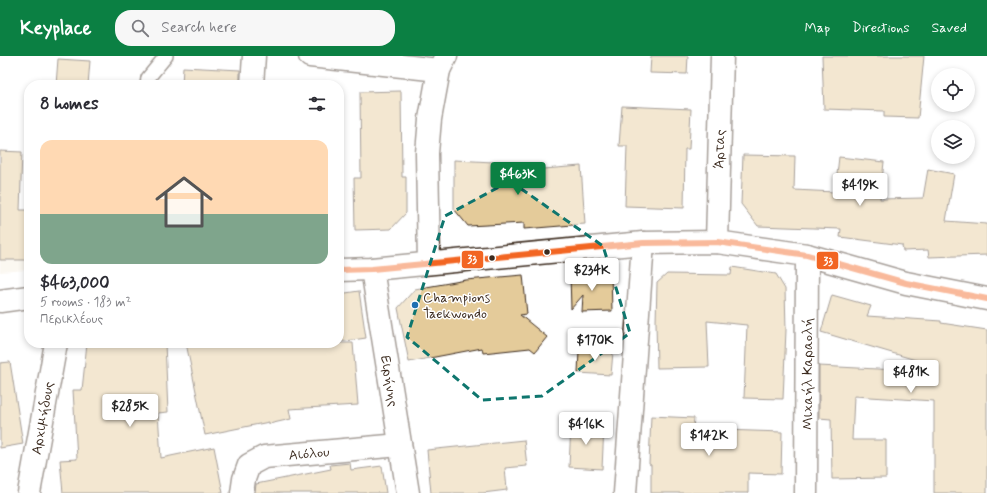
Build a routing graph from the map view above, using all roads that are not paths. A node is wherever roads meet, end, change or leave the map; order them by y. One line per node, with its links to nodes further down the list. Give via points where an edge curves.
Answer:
1 (166, 56): 6 (lane)
2 (254, 56): 7 (street)
3 (310, 56): 5 (street)
4 (722, 56): 8 (street, Άρτας)
5 (442, 63): 11 (street, via 430,119 427,153)
6 (148, 80)
7 (252, 80)
8 (716, 242): 9 (street); 10 (street)
9 (643, 243): 11 (street); 22 (street)
10 (808, 255): 15 (street, via 906,283); 23 (street, Μιχαήλ Καραολή)
11 (429, 263): 12 (street)
12 (372, 269): 13 (street); 18 (street, Ειρήνης)
13 (344, 270)
14 (24, 297): 16 (street)
15 (987, 299)
16 (0, 301)
17 (55, 348): 19 (street, Αρχιμήδους)
18 (400, 445): 20 (street, Αιόλου, via 264,457 249,465); 21 (street, Ειρήνης)
19 (29, 493)
20 (242, 493)
21 (408, 493)
22 (625, 493)
23 (806, 493)

